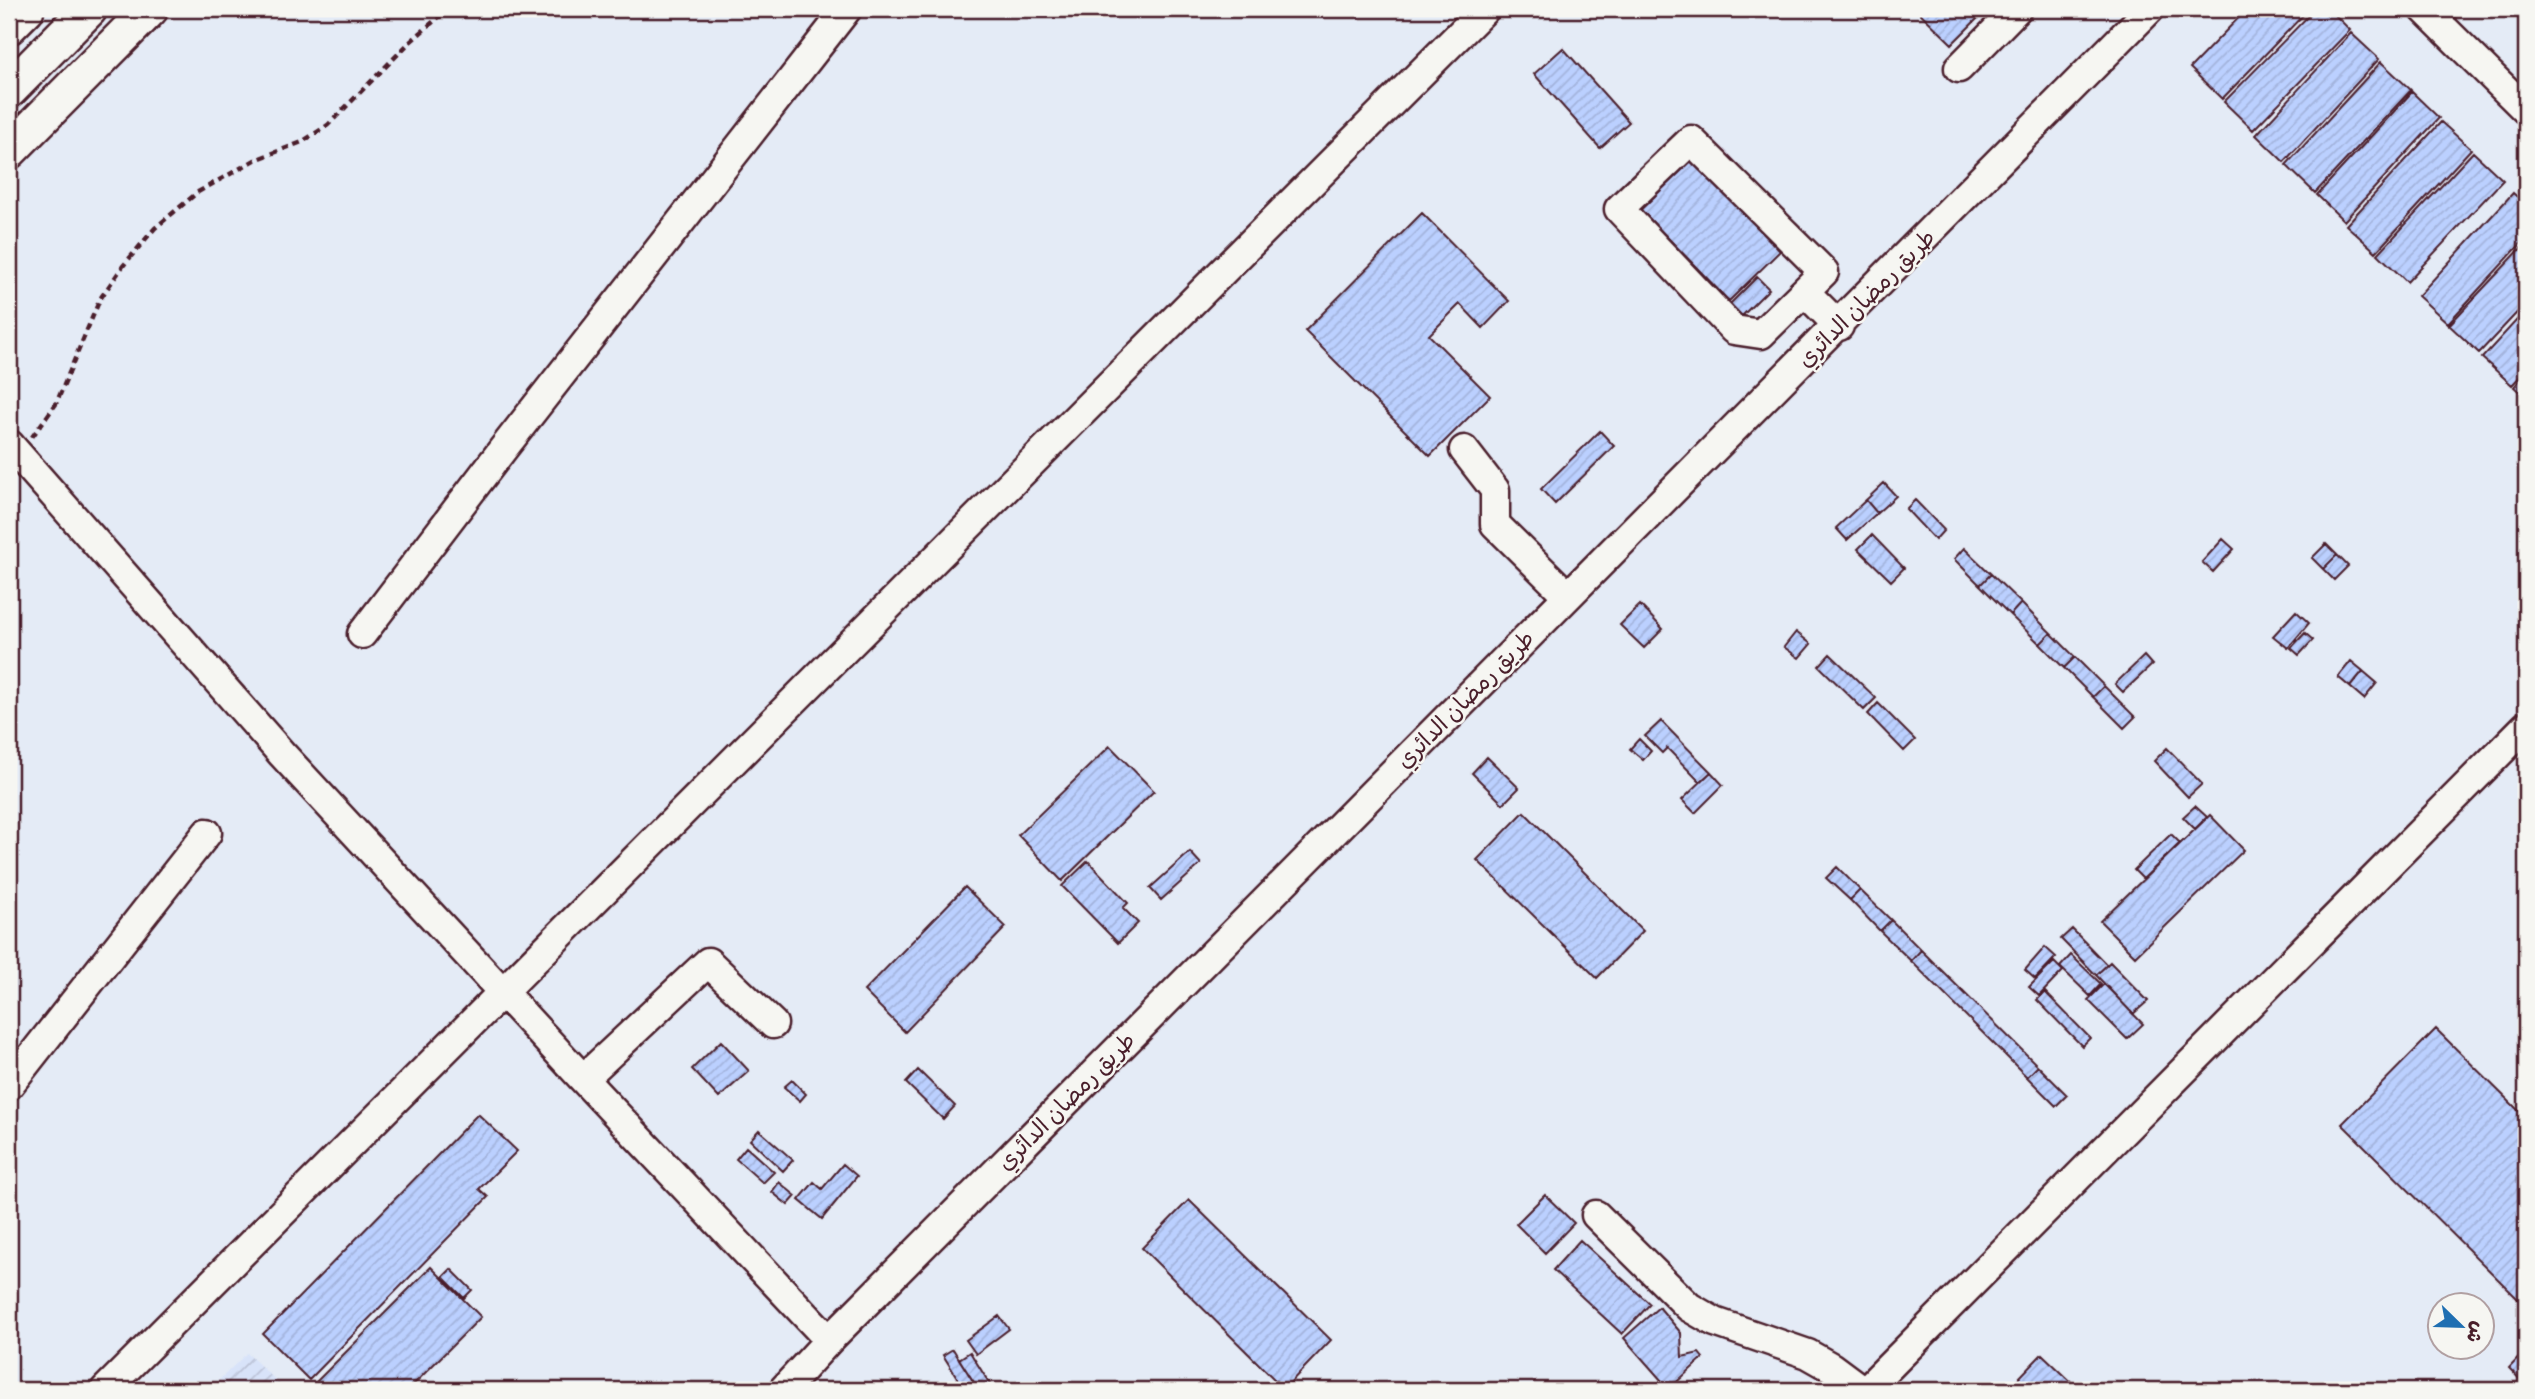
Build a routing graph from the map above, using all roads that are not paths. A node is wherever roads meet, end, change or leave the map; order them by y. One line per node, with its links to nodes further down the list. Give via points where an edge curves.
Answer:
1 (26, 9): 9 (main road)
2 (89, 9): 11 (main road)
3 (150, 9): 13 (main road)
4 (847, 9): 19 (street)
5 (1485, 9): 22 (street)
6 (2017, 9): 10 (street)
7 (2150, 9): 15 (street, طريق رمضان الدائري)
8 (2424, 9): 12 (street)
9 (9, 26)
10 (1959, 68)
11 (9, 90)
12 (2526, 110)
13 (9, 151)
14 (1805, 292): 14 (street, via 1824,272 1691,140 1619,209 1734,330 1761,334); 15 (street)
15 (1839, 326): 18 (street, طريق رمضان الدائري)
16 (13, 449): 22 (street, via 282,754)
17 (1464, 450): 18 (street, via 1495,490 1495,524)
18 (1567, 596): 27 (street, طريق رمضان الدائري)
19 (362, 634)
20 (2526, 726): 30 (street)
21 (207, 833): 25 (street)
22 (503, 992): 24 (street); 28 (street)
23 (772, 1024): 24 (street, via 708,962)
24 (583, 1080): 27 (street)
25 (9, 1085)
26 (1596, 1215): 30 (street, via 1689,1307 1714,1322 1808,1354)
27 (829, 1340): 29 (street, طريق رمضان الدائري)
28 (105, 1390)
29 (783, 1390)
30 (1864, 1390)

